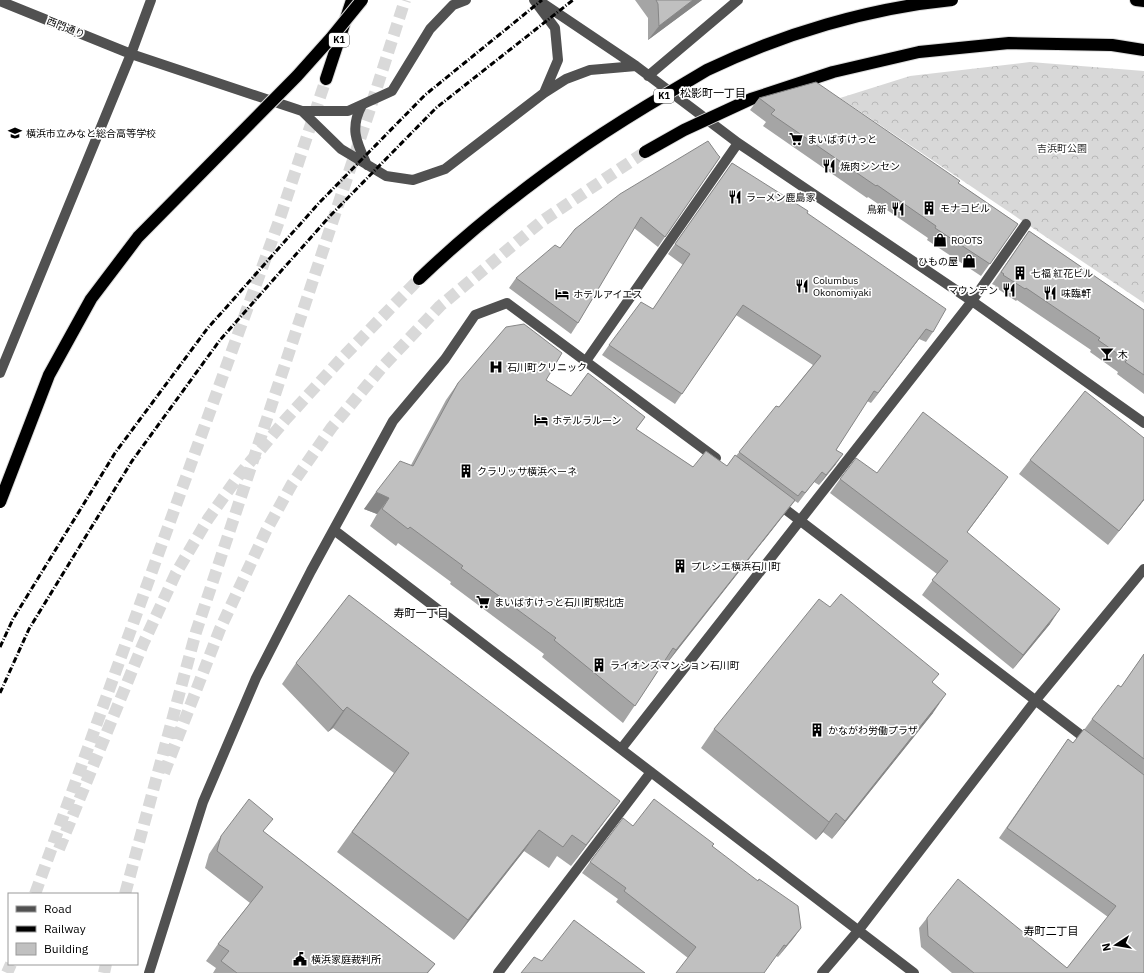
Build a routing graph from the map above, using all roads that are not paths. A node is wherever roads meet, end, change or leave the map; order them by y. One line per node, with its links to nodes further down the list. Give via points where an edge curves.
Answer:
1 (151, 0): 13 (street)
2 (352, 0): 16 (highway, K1, bridge)
3 (362, 0): 31 (highway, bridge, via 296,76 138,237 91,299 49,375)
4 (466, 0): 18 (street, via 453,5 430,29 392,91)
5 (534, 0): 17 (street, via 555,28 558,60)
6 (538, 0): 14 (street)
7 (738, 0): 15 (street)
8 (952, 0): 24 (highway, K1, bridge, via 846,18 771,43 706,71 623,120 554,167 496,210)
9 (1136, 0): 11 (highway)
10 (0, 1): 13 (street, 西門通り)
11 (1144, 1)
12 (1144, 50): 21 (highway, bridge, via 1112,45 1009,43 919,52 833,72 751,99 684,130)
13 (132, 54): 19 (street, 西門通り); 27 (street)
14 (636, 66): 15 (street); 17 (street, via 590,70 566,79)
15 (648, 76): 20 (street)
16 (326, 80)
17 (544, 93): 22 (street, via 445,169 413,180 386,176)
18 (362, 105): 19 (street, via 348,111); 22 (street, via 357,114 356,141)
19 (302, 111): 22 (street, via 341,149)
20 (738, 143): 25 (street); 26 (street)
21 (645, 152)
22 (367, 165)
23 (1026, 224): 25 (street)
24 (419, 279)
25 (972, 301): 28 (street); 32 (street)
26 (586, 361): 29 (street); 33 (street, via 507,303 476,315 445,359 394,421)
27 (0, 372)
28 (1144, 423)
29 (724, 464)
30 (768, 497): 32 (street)
31 (0, 502)
32 (800, 521): 35 (street); 36 (street)
33 (334, 530): 36 (street); 40 (street, via 256,678 203,802)
34 (1144, 569): 35 (street)
35 (1035, 701): 37 (street); 39 (street)
36 (621, 749): 38 (street)
37 (1100, 750)
38 (651, 772): 39 (street); 41 (street)
39 (858, 931): 42 (street); 43 (street)
40 (149, 973)
41 (498, 973)
42 (822, 973)
43 (914, 973)

